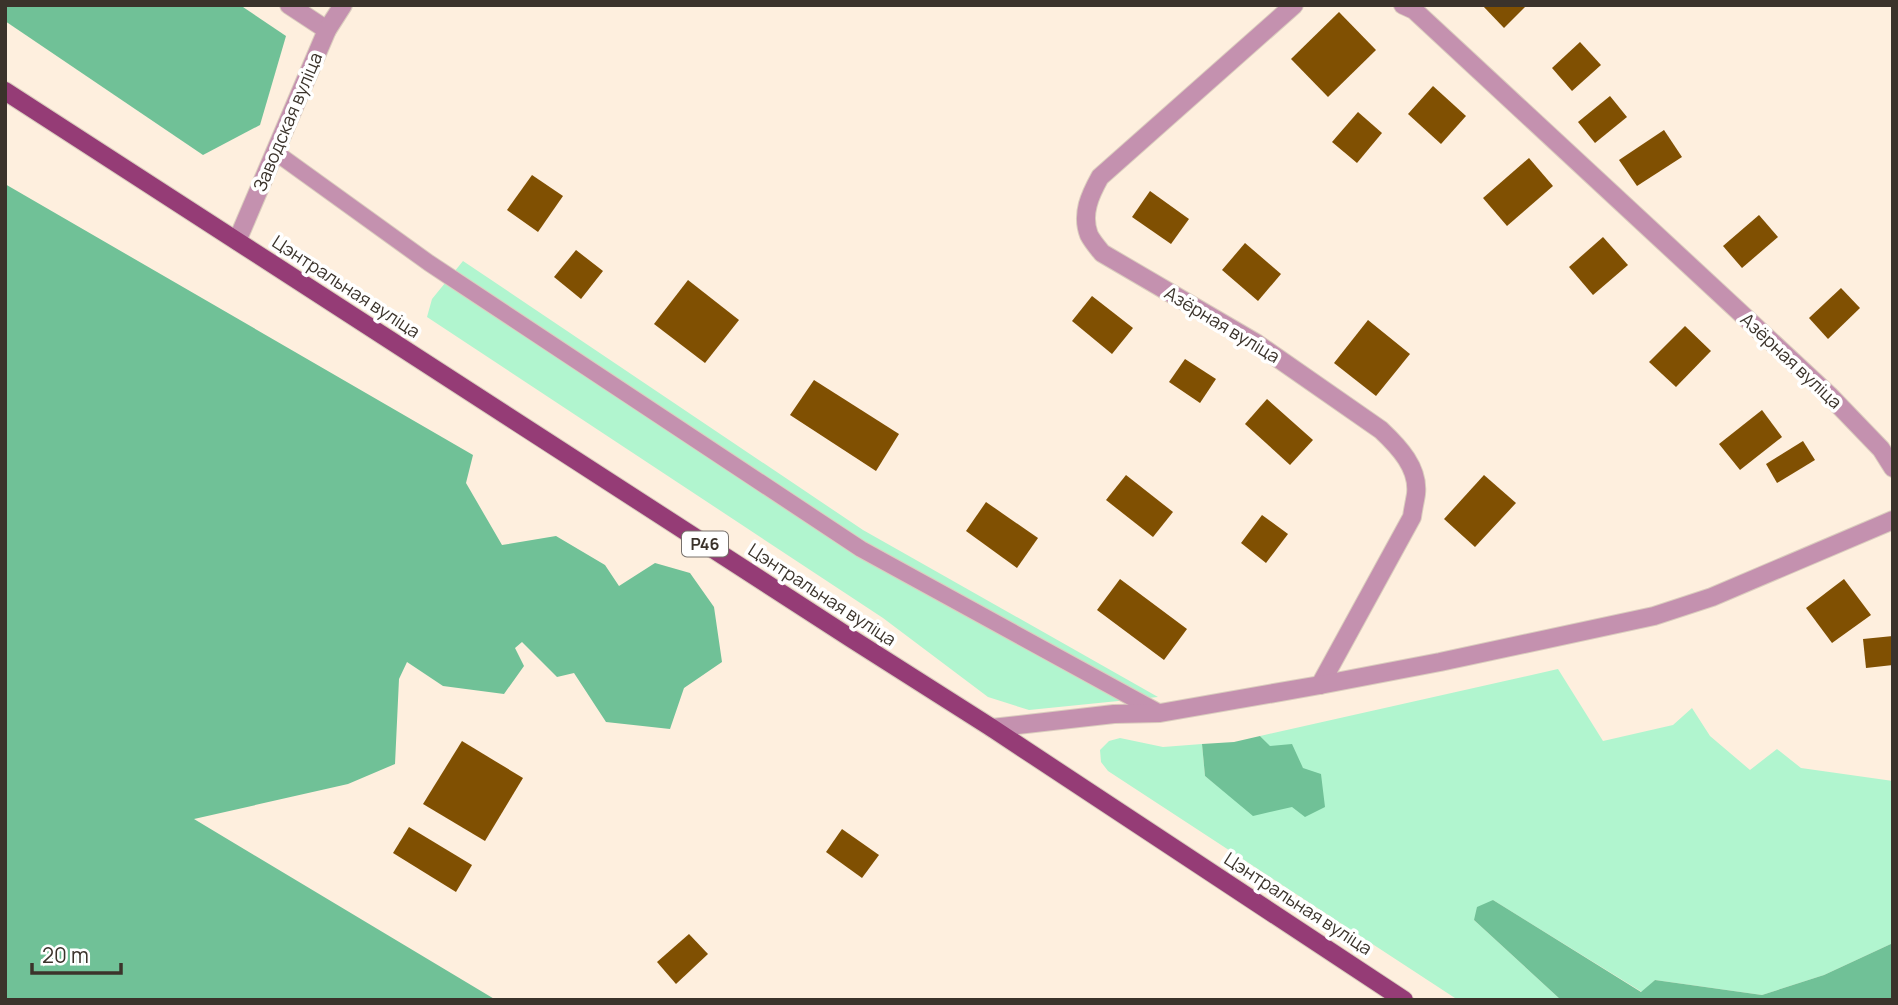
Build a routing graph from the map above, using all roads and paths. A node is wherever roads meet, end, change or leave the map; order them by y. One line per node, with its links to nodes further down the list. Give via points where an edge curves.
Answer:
1 (289, 5): 5 (street)
2 (343, 5): 5 (street, Заводская вуліца)
3 (1294, 5): 11 (street, Азёрная вуліца, via 1100,177 1088,197 1086,216 1090,236 1102,253 1256,343 1381,430 1412,467 1417,491 1412,517)
4 (1403, 5): 9 (street, Азёрная вуліца, via 1414,10 1829,395 1881,449)
5 (327, 30): 7 (street, Заводская вуліца)
6 (5, 91): 8 (main road, Цэнтральная вуліца / Р46)
7 (275, 152): 8 (street, Заводская вуліца); 12 (lane, via 429,263 861,548)
8 (237, 241): 13 (main road, Цэнтральная вуліца / Р46)
9 (1893, 468)
10 (1893, 520): 11 (street, via 1654,617)
11 (1320, 685): 12 (street)
12 (1160, 713): 13 (street)
13 (992, 728): 14 (main road, Цэнтральная вуліца / Р46)
14 (1404, 1000)

